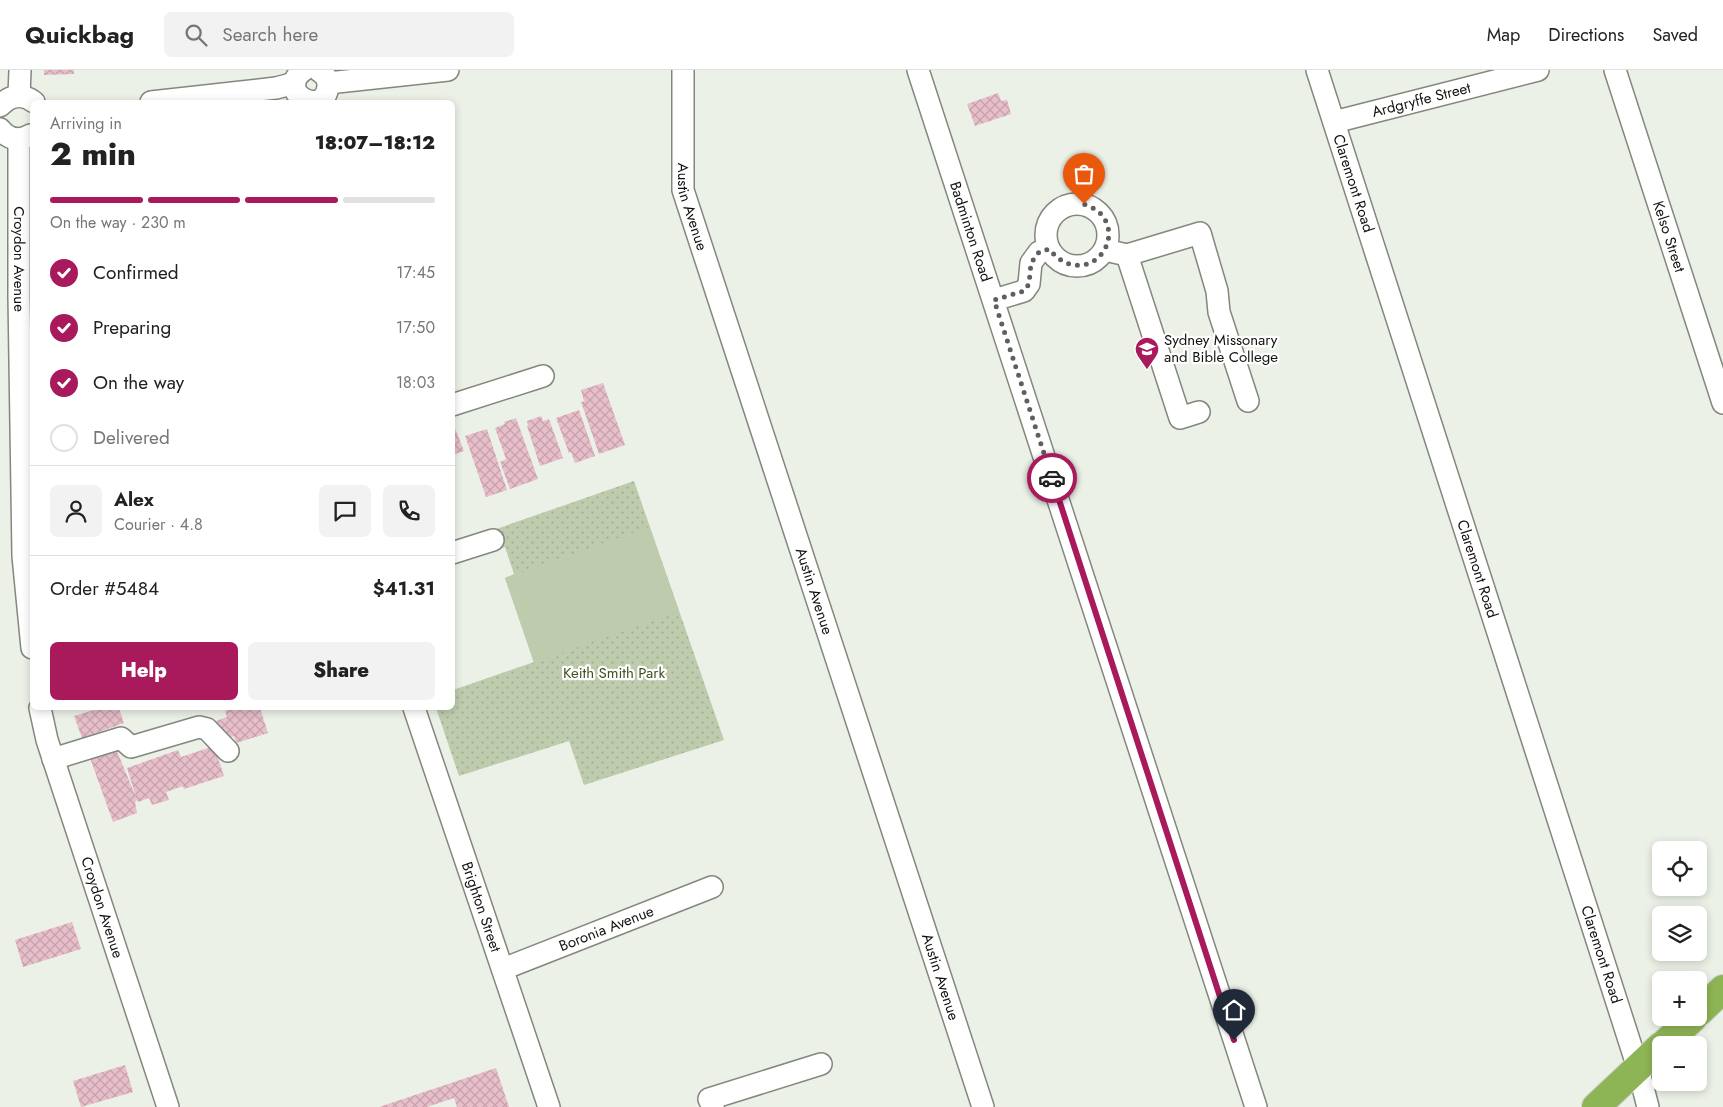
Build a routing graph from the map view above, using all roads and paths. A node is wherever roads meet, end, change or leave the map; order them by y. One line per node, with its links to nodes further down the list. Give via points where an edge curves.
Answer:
1 (20, 70): 10 (street)
2 (448, 70): 9 (street)
3 (683, 70): 46 (street, Austin Avenue, via 683,190)
4 (918, 70): 21 (street, Badminton Road)
5 (1317, 70): 15 (street, Claremont Road)
6 (1538, 70): 15 (street, Ardgryffe Street)
7 (1616, 70): 25 (street, Kelso Street)
8 (300, 76): 11 (street, via 276,88); 12 (street, via 297,93)
9 (323, 76): 13 (street, via 327,92)
10 (26, 99): 14 (street, via 12,97)
11 (169, 100)
12 (306, 100)
13 (317, 100)
14 (0, 106)
15 (1334, 122): 42 (street, Claremont Road)
16 (0, 130): 17 (street, via 6,136)
17 (26, 136): 29 (street, Croydon Avenue, via 19,323 23,556)
18 (1049, 249): 19 (street, via 1057,259 1077,266 1090,264); 19 (street, via 1046,239 1048,221 1055,212 1073,203 1097,210 1104,218 1108,228); 21 (street, via 1039,252 1031,263 1029,284 1024,291)
19 (1105, 250): 20 (street)
20 (1127, 255): 23 (street, via 1200,233 1217,291 1219,312); 26 (street, via 1180,418)
21 (994, 300): 47 (street, Badminton Road)
22 (543, 376): 24 (street)
23 (1248, 401)
24 (455, 403)
25 (1723, 403)
26 (1199, 412)
27 (493, 540): 28 (street)
28 (455, 552)
29 (30, 628)
30 (40, 710): 33 (street, Croydon Avenue)
31 (415, 710): 35 (street, Brighton Street)
32 (228, 751): 33 (street, via 207,728 199,727 131,748 121,738)
33 (53, 759): 43 (street, Croydon Avenue)
34 (712, 887): 35 (street, Boronia Avenue)
35 (502, 969): 44 (street, Brighton Street)
36 (1723, 990): 37 (highway)
37 (1707, 1005)
38 (1683, 1026): 39 (highway)
39 (1673, 1036)
40 (1652, 1055): 42 (highway)
41 (821, 1064): 45 (street, via 709,1099)
42 (1638, 1068): 48 (highway); 49 (street, Claremont Road)
43 (168, 1107)
44 (549, 1107)
45 (713, 1107)
46 (983, 1107)
47 (1256, 1107)
48 (1596, 1107)
49 (1648, 1107)

